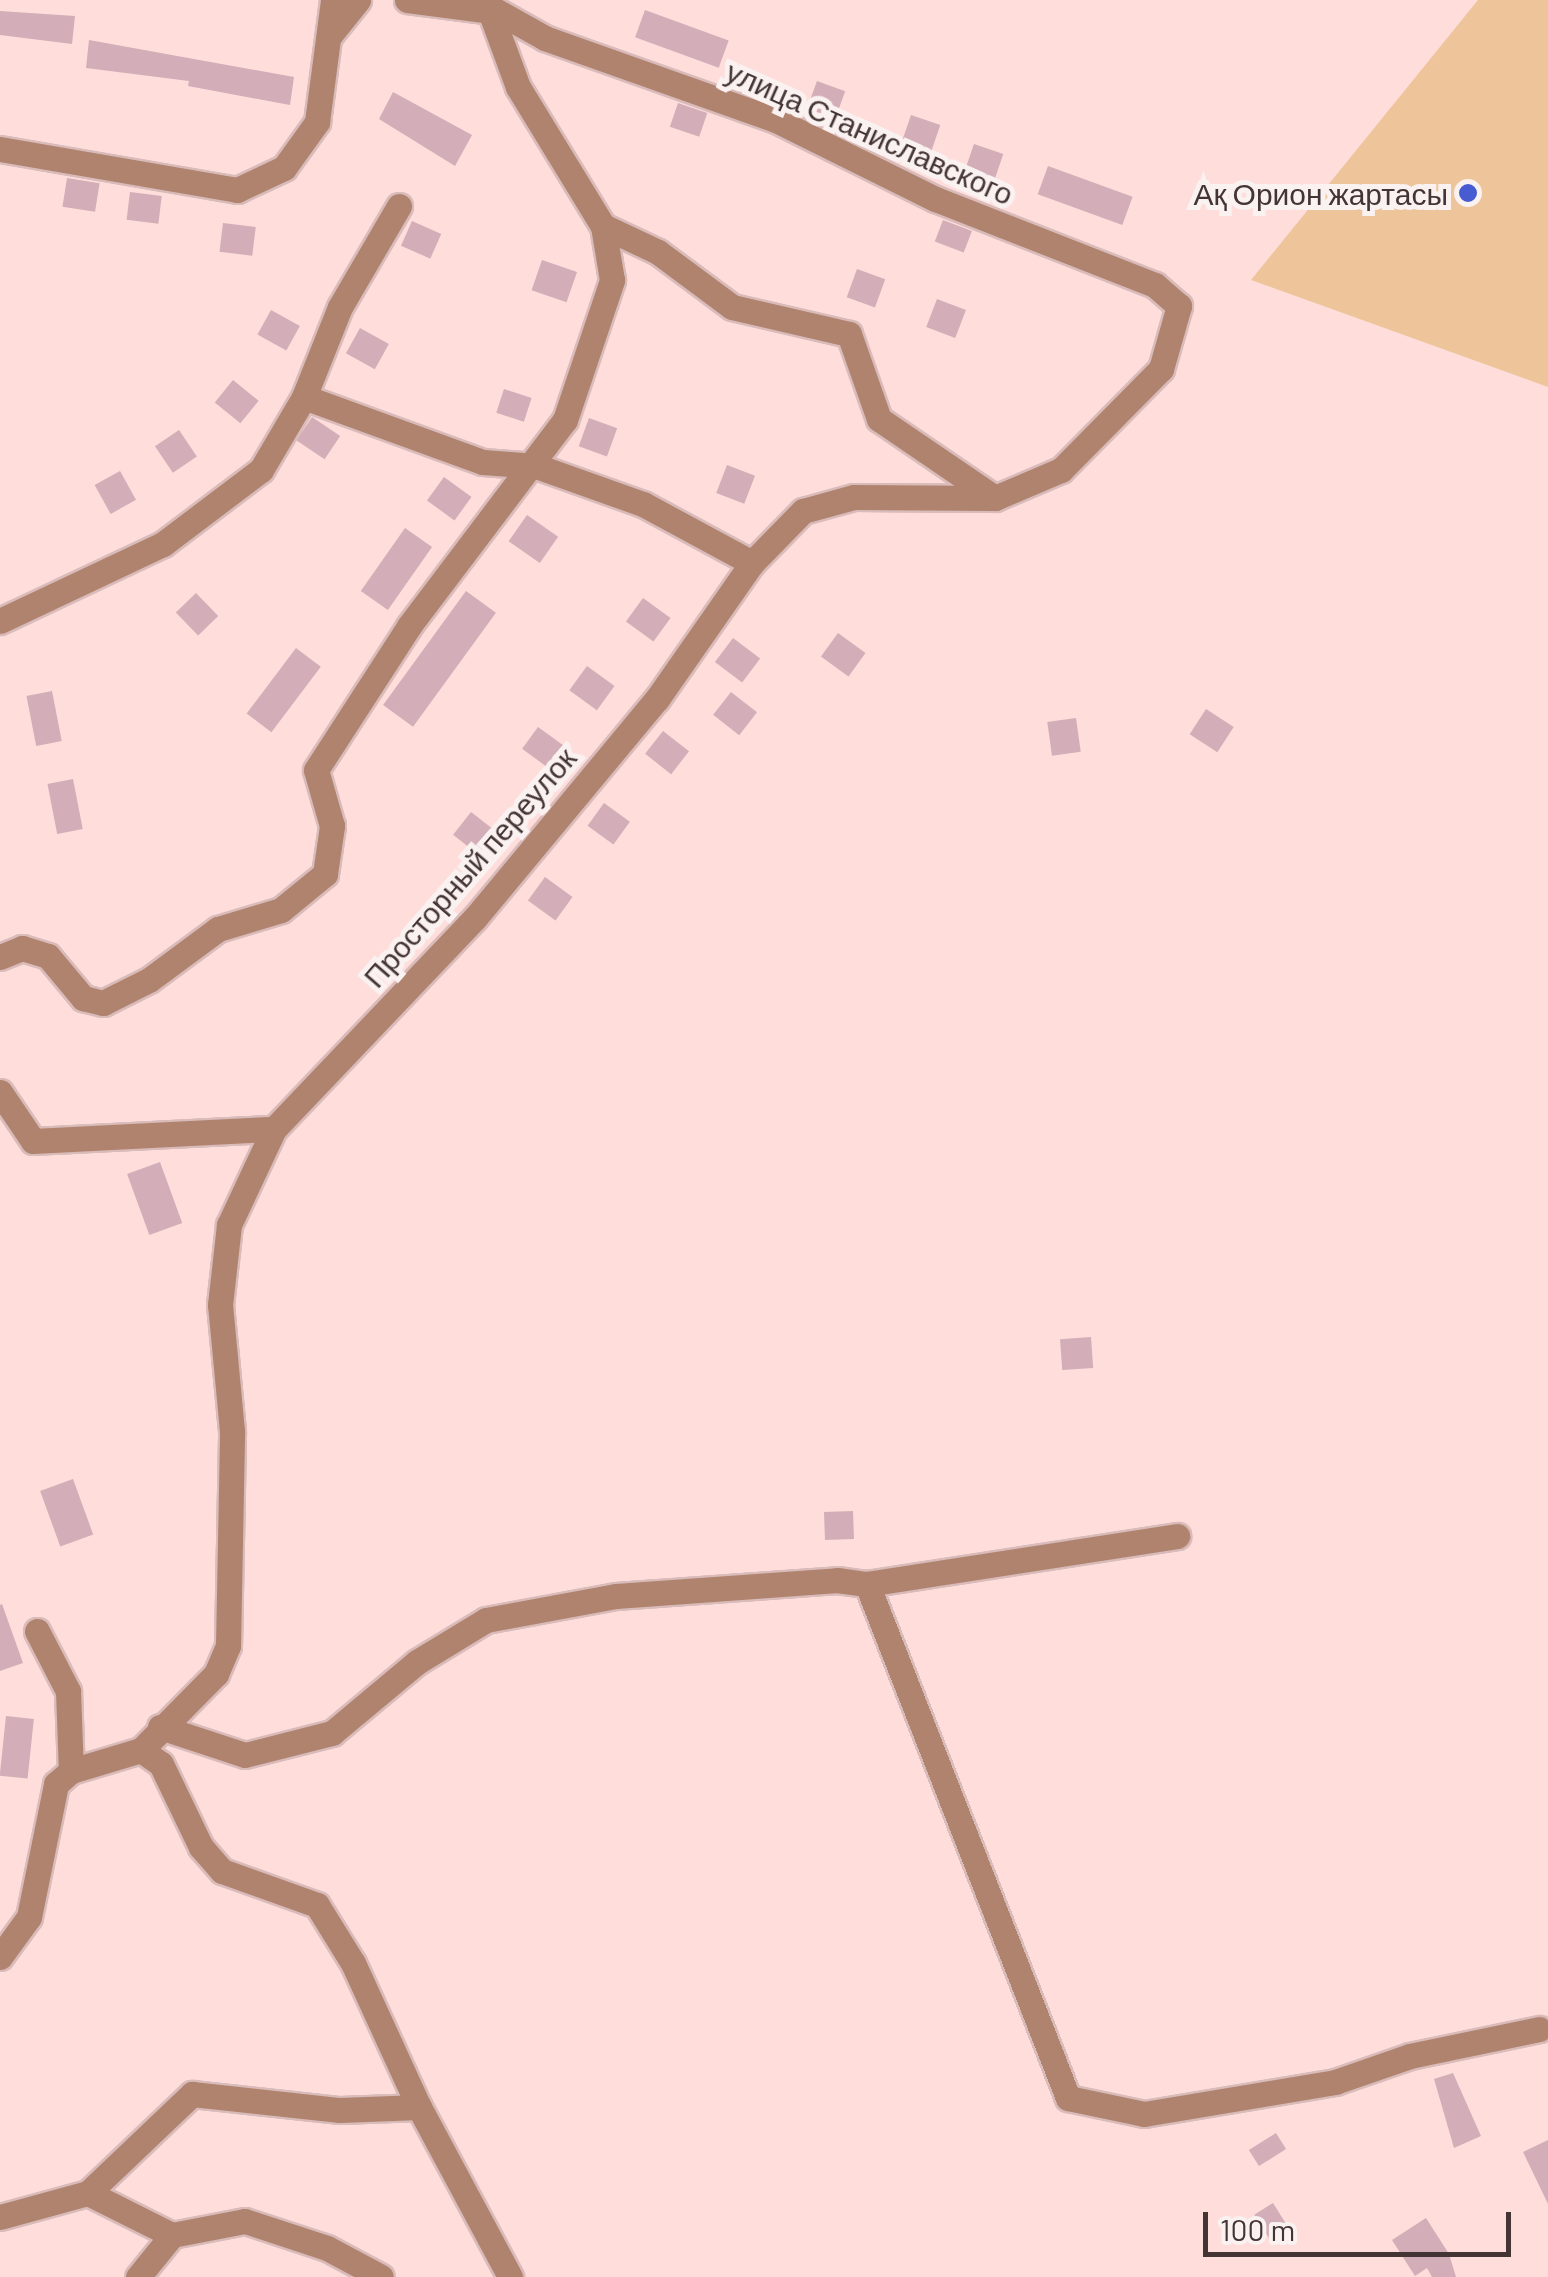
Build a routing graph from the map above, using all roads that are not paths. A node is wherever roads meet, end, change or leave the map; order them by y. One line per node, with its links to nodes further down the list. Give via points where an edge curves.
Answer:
1 (334, 0): 5 (street)
2 (358, 0): 5 (street)
3 (407, 0): 4 (street, улица Станиславского)
4 (484, 6): 8 (street, via 518,87); 9 (street, улица Станиславского, via 544,38 776,120 935,199 1154,285)
5 (330, 35): 6 (street, via 317,122 284,168 237,190)
6 (0, 149)
7 (399, 206): 10 (street, via 340,308)
8 (603, 226): 11 (street, via 612,280 565,420); 12 (street, via 658,252 732,308 850,334 879,419)
9 (1179, 306): 12 (street, Просторный переулок, via 1161,369 1108,428 1062,470)
10 (304, 397): 11 (street, via 483,462); 14 (street, via 261,470 162,544)
11 (536, 466): 13 (street, via 642,504); 15 (street, via 410,626 316,770 332,826 331,850 325,874 305,895 281,910 218,929 149,980 103,1003 83,998 48,956 22,948)
12 (995, 498): 13 (street, Просторный переулок, via 854,496 802,512)
13 (752, 563): 17 (street, Просторный переулок, via 657,699 474,918)
14 (0, 621)
15 (0, 957)
16 (0, 1092): 17 (street, via 33,1141)
17 (274, 1129): 21 (street, Просторный переулок, via 229,1225 220,1305 232,1430 228,1646 216,1674)
18 (1177, 1536): 19 (street)
19 (867, 1584): 21 (street, via 820,1580 616,1596 486,1620 417,1662 332,1733 245,1755); 25 (street, via 1068,2098 1144,2114 1335,2082 1410,2056)
20 (37, 1631): 23 (street, via 68,1690)
21 (160, 1727): 22 (street, Просторный переулок)
22 (142, 1750): 23 (street); 26 (street, via 161,1764 222,1871 317,1905 352,1962)
23 (71, 1771): 24 (street, via 56,1784 29,1918)
24 (0, 1956)
25 (1545, 2028)
26 (419, 2107): 27 (street, via 340,2110 192,2094); 32 (street)
27 (88, 2193): 28 (street); 29 (street)
28 (0, 2216)
29 (172, 2235): 30 (street); 31 (street, via 244,2221 327,2248)
30 (138, 2277)
31 (381, 2277)
32 (510, 2277)

